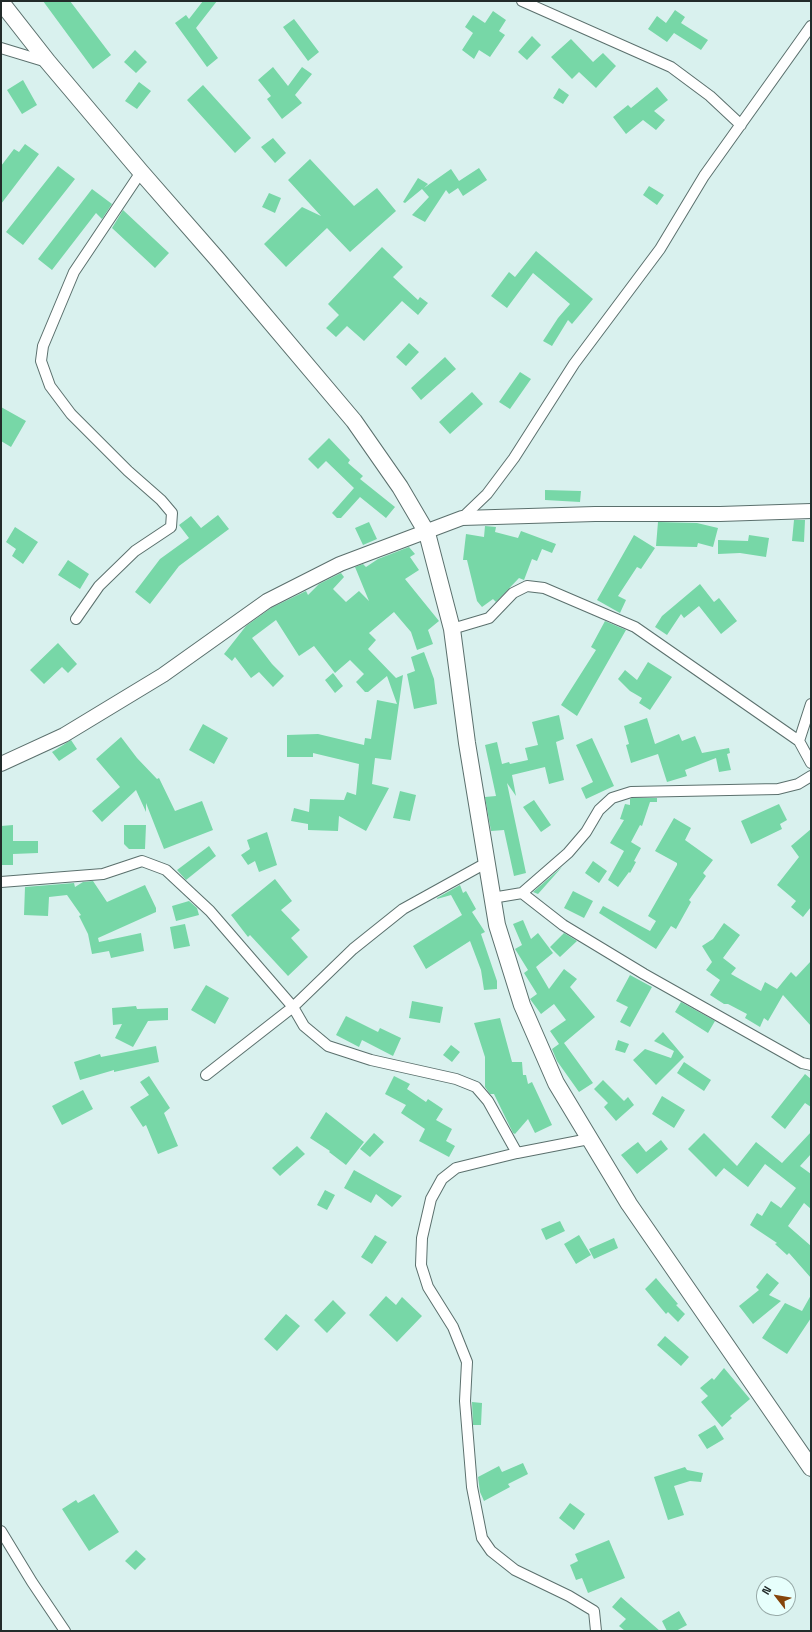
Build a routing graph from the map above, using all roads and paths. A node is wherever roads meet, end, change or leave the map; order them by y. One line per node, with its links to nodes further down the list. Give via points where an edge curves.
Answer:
1 (522, 1): 6 (street, via 670,66 710,96)
2 (1, 2): 5 (main road)
3 (811, 26): 6 (street)
4 (1, 48): 5 (street)
5 (48, 62): 7 (main road)
6 (741, 125): 9 (street, via 704,176 660,249 574,364 514,458 487,494)
7 (140, 172): 10 (main road, via 354,421 400,487); 11 (street, via 74,272 43,346 42,361 50,386 71,414 161,500 172,513 171,527 135,551 99,586)
8 (811, 511): 9 (street)
9 (462, 518): 10 (street)
10 (427, 533): 12 (main road); 16 (street, via 340,564 267,601 163,675 64,735)
11 (76, 619)
12 (452, 629): 14 (street, via 489,618 513,593 527,586 544,588 635,627); 18 (main road)
13 (811, 704): 14 (street)
14 (799, 741): 15 (street)
15 (811, 763)
16 (1, 764)
17 (811, 776): 20 (street, via 798,784 778,789 631,792 612,798 599,810 586,832 568,852)
18 (486, 863): 21 (main road); 22 (street, via 403,909 353,949)
19 (1, 882): 22 (street, via 103,874 142,861 166,870 210,911)
20 (522, 893): 21 (street); 23 (street, via 563,925 631,966 802,1063)
21 (492, 898): 25 (main road, via 497,925 522,1005 556,1083)
22 (293, 1007): 24 (street); 26 (street, via 304,1026 328,1046 371,1060 456,1079 476,1087 488,1101)
23 (811, 1065)
24 (206, 1075)
25 (589, 1139): 26 (street); 27 (main road, via 629,1204)
26 (517, 1153): 30 (street, via 456,1168 442,1180 431,1200 422,1238 421,1265 428,1287 453,1327 467,1362 464,1401 471,1480 482,1538 491,1551 515,1570 594,1611)
27 (811, 1468)
28 (1, 1531): 29 (street)
29 (66, 1631)
30 (596, 1631)

